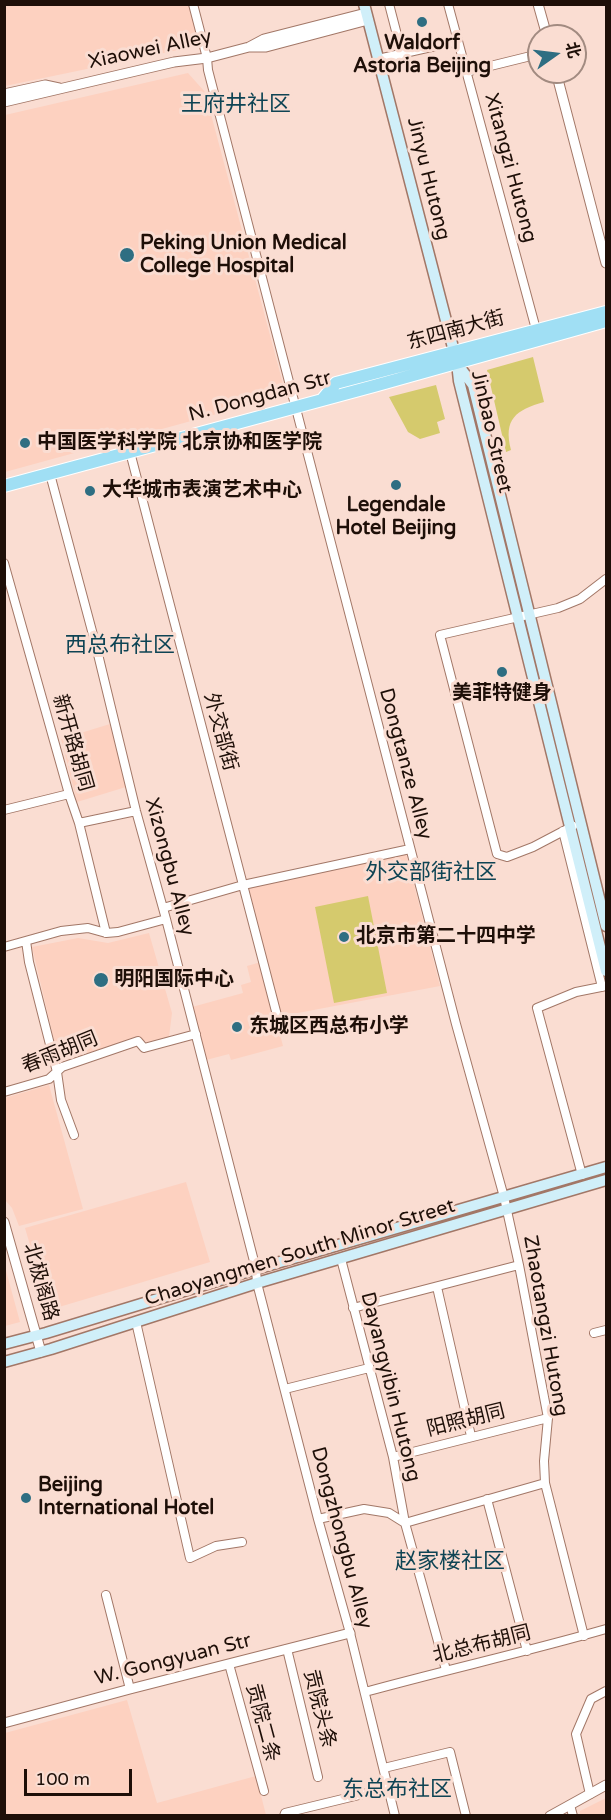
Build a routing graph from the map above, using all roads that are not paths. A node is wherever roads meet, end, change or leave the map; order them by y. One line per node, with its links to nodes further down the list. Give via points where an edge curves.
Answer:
1 (193, 4): 10 (street, Dongtanze Alley)
2 (389, 4): 8 (street)
3 (448, 4): 7 (street, Xitangzi Hutong)
4 (538, 4): 6 (street)
5 (366, 13): 10 (street, Xiaowei Alley, via 266,47 249,47); 11 (main road, Jinyu Hutong)
6 (544, 24)
7 (458, 41): 8 (street); 12 (street, Xitangzi Hutong)
8 (402, 54): 11 (street)
9 (527, 57): 12 (street)
10 (207, 58): 14 (street, Xiaowei Alley); 22 (street, Dongtanze Alley)
11 (378, 59): 21 (main road, Jinyu Hutong)
12 (466, 72): 20 (street, Xitangzi Hutong)
13 (559, 84): 17 (street)
14 (59, 88): 15 (street, Xiaowei Alley, via 45,85); 16 (street, Xiaowei Alley)
15 (4, 94)
16 (4, 102)
17 (606, 263)
18 (606, 312): 20 (main road, 东四南大街)
19 (606, 321): 20 (main road, 东四南大街)
20 (538, 335): 21 (main road, 东四南大街)
21 (455, 358): 22 (main road, N. Dongdan Str); 28 (main road, Jinbao Street, via 473,385)
22 (295, 408): 23 (main road, N. Dongdan Str); 34 (street, Dongtanze Alley)
23 (130, 452): 24 (main road, N. Dongdan Str); 35 (street, 外交部街)
24 (50, 474): 25 (main road, N. Dongdan Str); 31 (street, Xizongbu Alley)
25 (4, 486)
26 (4, 563): 29 (street, 新开路胡同)
27 (606, 579): 28 (street, via 570,604)
28 (523, 616): 33 (main road, Jinbao Street); 33 (street, via 440,635 497,854 507,856 533,847)
29 (69, 794): 30 (street); 32 (street, 新开路胡同)
30 (4, 810)
31 (136, 811): 32 (street); 36 (street, Xizongbu Alley)
32 (79, 823): 39 (street, 新开路胡同)
33 (571, 827): 38 (main road, Jinbao Street); 42 (main road, Jinbao Street); 43 (street)
34 (411, 849): 35 (street); 52 (street, Dongtanze Alley)
35 (243, 885): 36 (street); 44 (street, 外交部街)
36 (163, 908): 37 (street, Xizongbu Alley)
37 (166, 919): 39 (street); 45 (street, Xizongbu Alley)
38 (606, 926)
39 (106, 933): 40 (street, via 88,928)
40 (26, 940): 41 (street); 46 (street)
41 (4, 946)
42 (606, 971)
43 (604, 987): 50 (street, via 537,1008)
44 (278, 1020)
45 (196, 1034): 46 (street, 春雨胡同, via 144,1048 138,1041); 57 (street, Xizongbu Alley)
46 (57, 1072): 47 (street, 春雨胡同, via 49,1079); 48 (street, via 61,1100)
47 (4, 1092)
48 (74, 1135)
49 (606, 1167): 50 (main road, Chaoyangmen South Minor Street)
50 (582, 1174): 52 (main road, Chaoyangmen South Minor Street)
51 (606, 1180): 53 (main road, Chaoyangmen South Minor Street)
52 (504, 1197): 53 (street, Zhaotangzi Hutong); 57 (main road, Chaoyangmen South Minor Street)
53 (506, 1209): 55 (main road, Chaoyangmen South Minor Street); 56 (street, Zhaotangzi Hutong)
54 (4, 1222): 64 (street, 北极阁路)
55 (341, 1259): 58 (main road, Chaoyangmen South Minor Street); 60 (street, Dayangyibin Hutong)
56 (519, 1265): 59 (street); 70 (street, Zhaotangzi Hutong)
57 (256, 1269): 58 (street, Dongzhongbu Alley); 64 (main road, Chaoyangmen South Minor Street)
58 (257, 1283): 61 (main road, Chaoyangmen South Minor Street); 69 (street, Dongzhongbu Alley)
59 (437, 1287): 60 (street); 71 (street)
60 (353, 1308): 68 (street, Dayangyibin Hutong)
61 (136, 1322): 66 (main road, Chaoyangmen South Minor Street); 77 (street, via 190,1558 216,1546)
62 (606, 1330): 63 (street)
63 (594, 1333)
64 (36, 1336): 65 (main road, Chaoyangmen South Minor Street); 66 (street, 北极阁路)
65 (4, 1344)
66 (41, 1352): 67 (main road, Chaoyangmen South Minor Street)
67 (4, 1362)
68 (369, 1368): 69 (street); 72 (street, Dayangyibin Hutong)
69 (285, 1389): 75 (street, Dongzhongbu Alley)
70 (548, 1418): 71 (street, 阳照胡同); 73 (street, Zhaotangzi Hutong)
71 (471, 1436): 72 (street, 阳照胡同)
72 (393, 1456): 76 (street, Dayangyibin Hutong)
73 (545, 1483): 74 (street); 81 (street, Zhaotangzi Hutong)
74 (487, 1499): 76 (street); 83 (street)
75 (318, 1519): 76 (street, via 364,1509 389,1513); 80 (street, Dongzhongbu Alley)
76 (405, 1523): 85 (street, Dayangyibin Hutong)
77 (242, 1542)
78 (106, 1595): 86 (street)
79 (606, 1630): 81 (street, 北总布胡同)
80 (350, 1633): 82 (street, W. Gongyuan Str); 88 (street, Dongzhongbu Alley)
81 (584, 1636): 83 (street, 北总布胡同)
82 (287, 1649): 84 (street, W. Gongyuan Str); 91 (street, 贡院头条)
83 (527, 1651): 85 (street, 北总布胡同)
84 (229, 1664): 86 (street, W. Gongyuan Str); 94 (street, 贡院二条)
85 (446, 1670): 88 (street, 北总布胡同)
86 (130, 1689): 89 (street, W. Gongyuan Str)
87 (606, 1691): 95 (street, via 591,1699 576,1734)
88 (365, 1692): 90 (street, Dongzhongbu Alley)
89 (4, 1723)
90 (384, 1768): 93 (street, Dongzhongbu Alley); 99 (street, via 450,1752)
91 (318, 1777)
92 (606, 1785): 95 (street)
93 (388, 1788): 97 (street); 98 (street, Dongzhongbu Alley)
94 (264, 1791)
95 (590, 1794): 96 (street)
96 (570, 1805): 100 (street); 101 (street)
97 (284, 1815)
98 (395, 1815)
99 (466, 1815)
100 (550, 1815)
101 (573, 1815)

